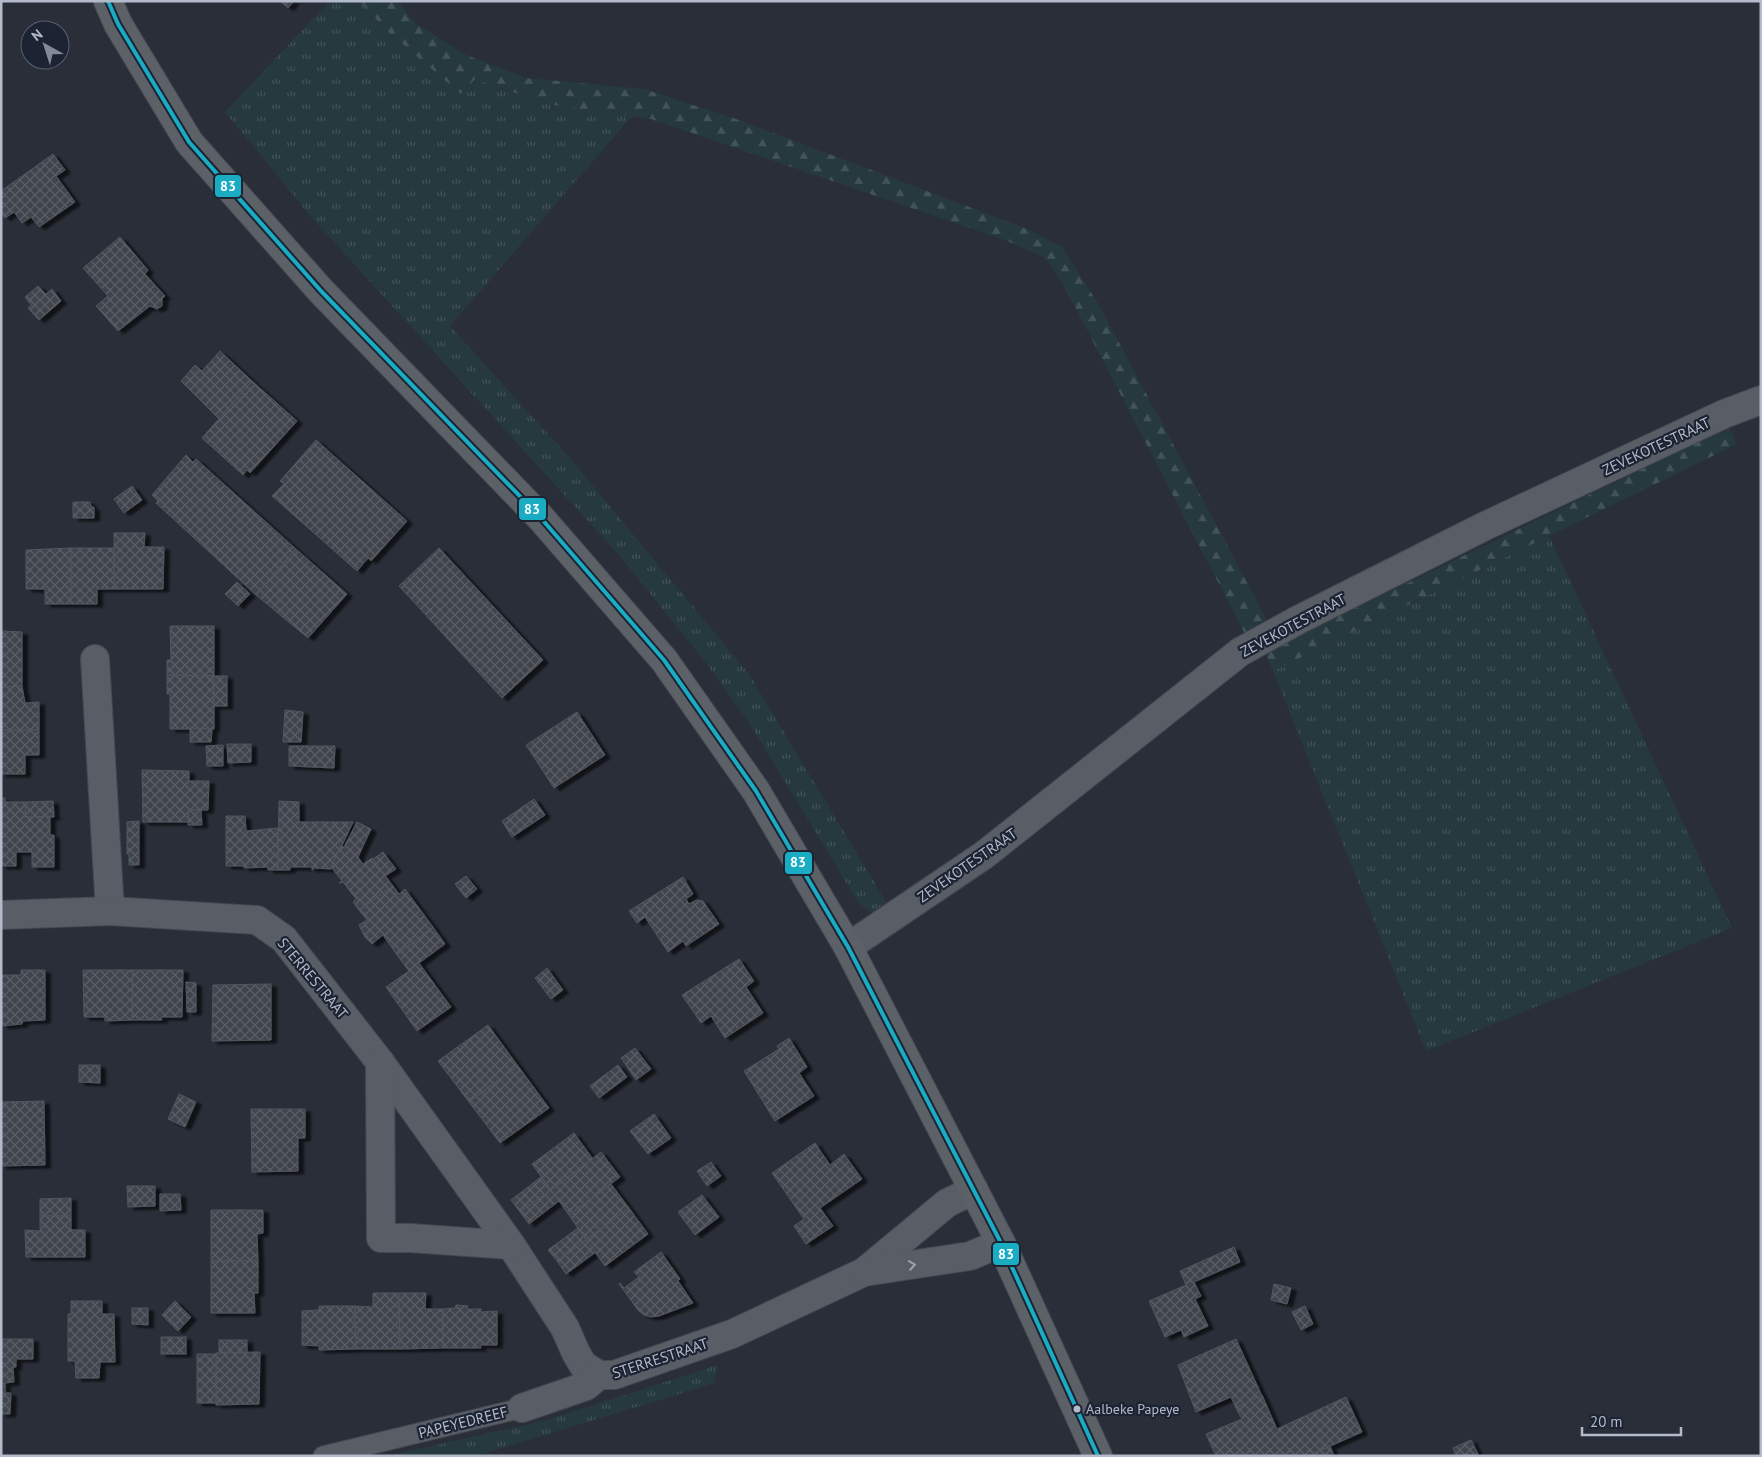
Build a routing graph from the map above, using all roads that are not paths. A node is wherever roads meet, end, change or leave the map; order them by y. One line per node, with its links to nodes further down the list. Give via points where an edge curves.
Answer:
1 (108, 1): 6 (main road, via 118,24 189,142 321,291 540,517 664,660 756,791)
2 (1761, 400): 6 (street, ZEVEKOTESTRAAT, via 1724,414 1485,526 1240,652 984,855)
3 (95, 659): 4 (street)
4 (110, 911): 5 (street, STERRESTRAAT); 7 (street, STERRESTRAAT, via 257,920 284,939)
5 (1, 915)
6 (848, 947): 8 (main road)
7 (380, 1062): 10 (street, STERRESTRAAT); 10 (street, via 381,1238)
8 (974, 1190): 9 (main road); 11 (street, STERRESTRAAT, via 947,1203)
9 (1001, 1243): 11 (street, STERRESTRAAT, one-way to 9, via 970,1256); 15 (main road)
10 (511, 1246): 12 (street, STERRESTRAAT, via 566,1328 583,1365)
11 (864, 1272): 12 (street, STERRESTRAAT, via 732,1334 614,1375)
12 (599, 1375): 13 (street, PAPEYEDREEF, via 586,1386)
13 (522, 1408): 14 (lane, PAPEYEDREEF)
14 (322, 1456)
15 (1098, 1456)

